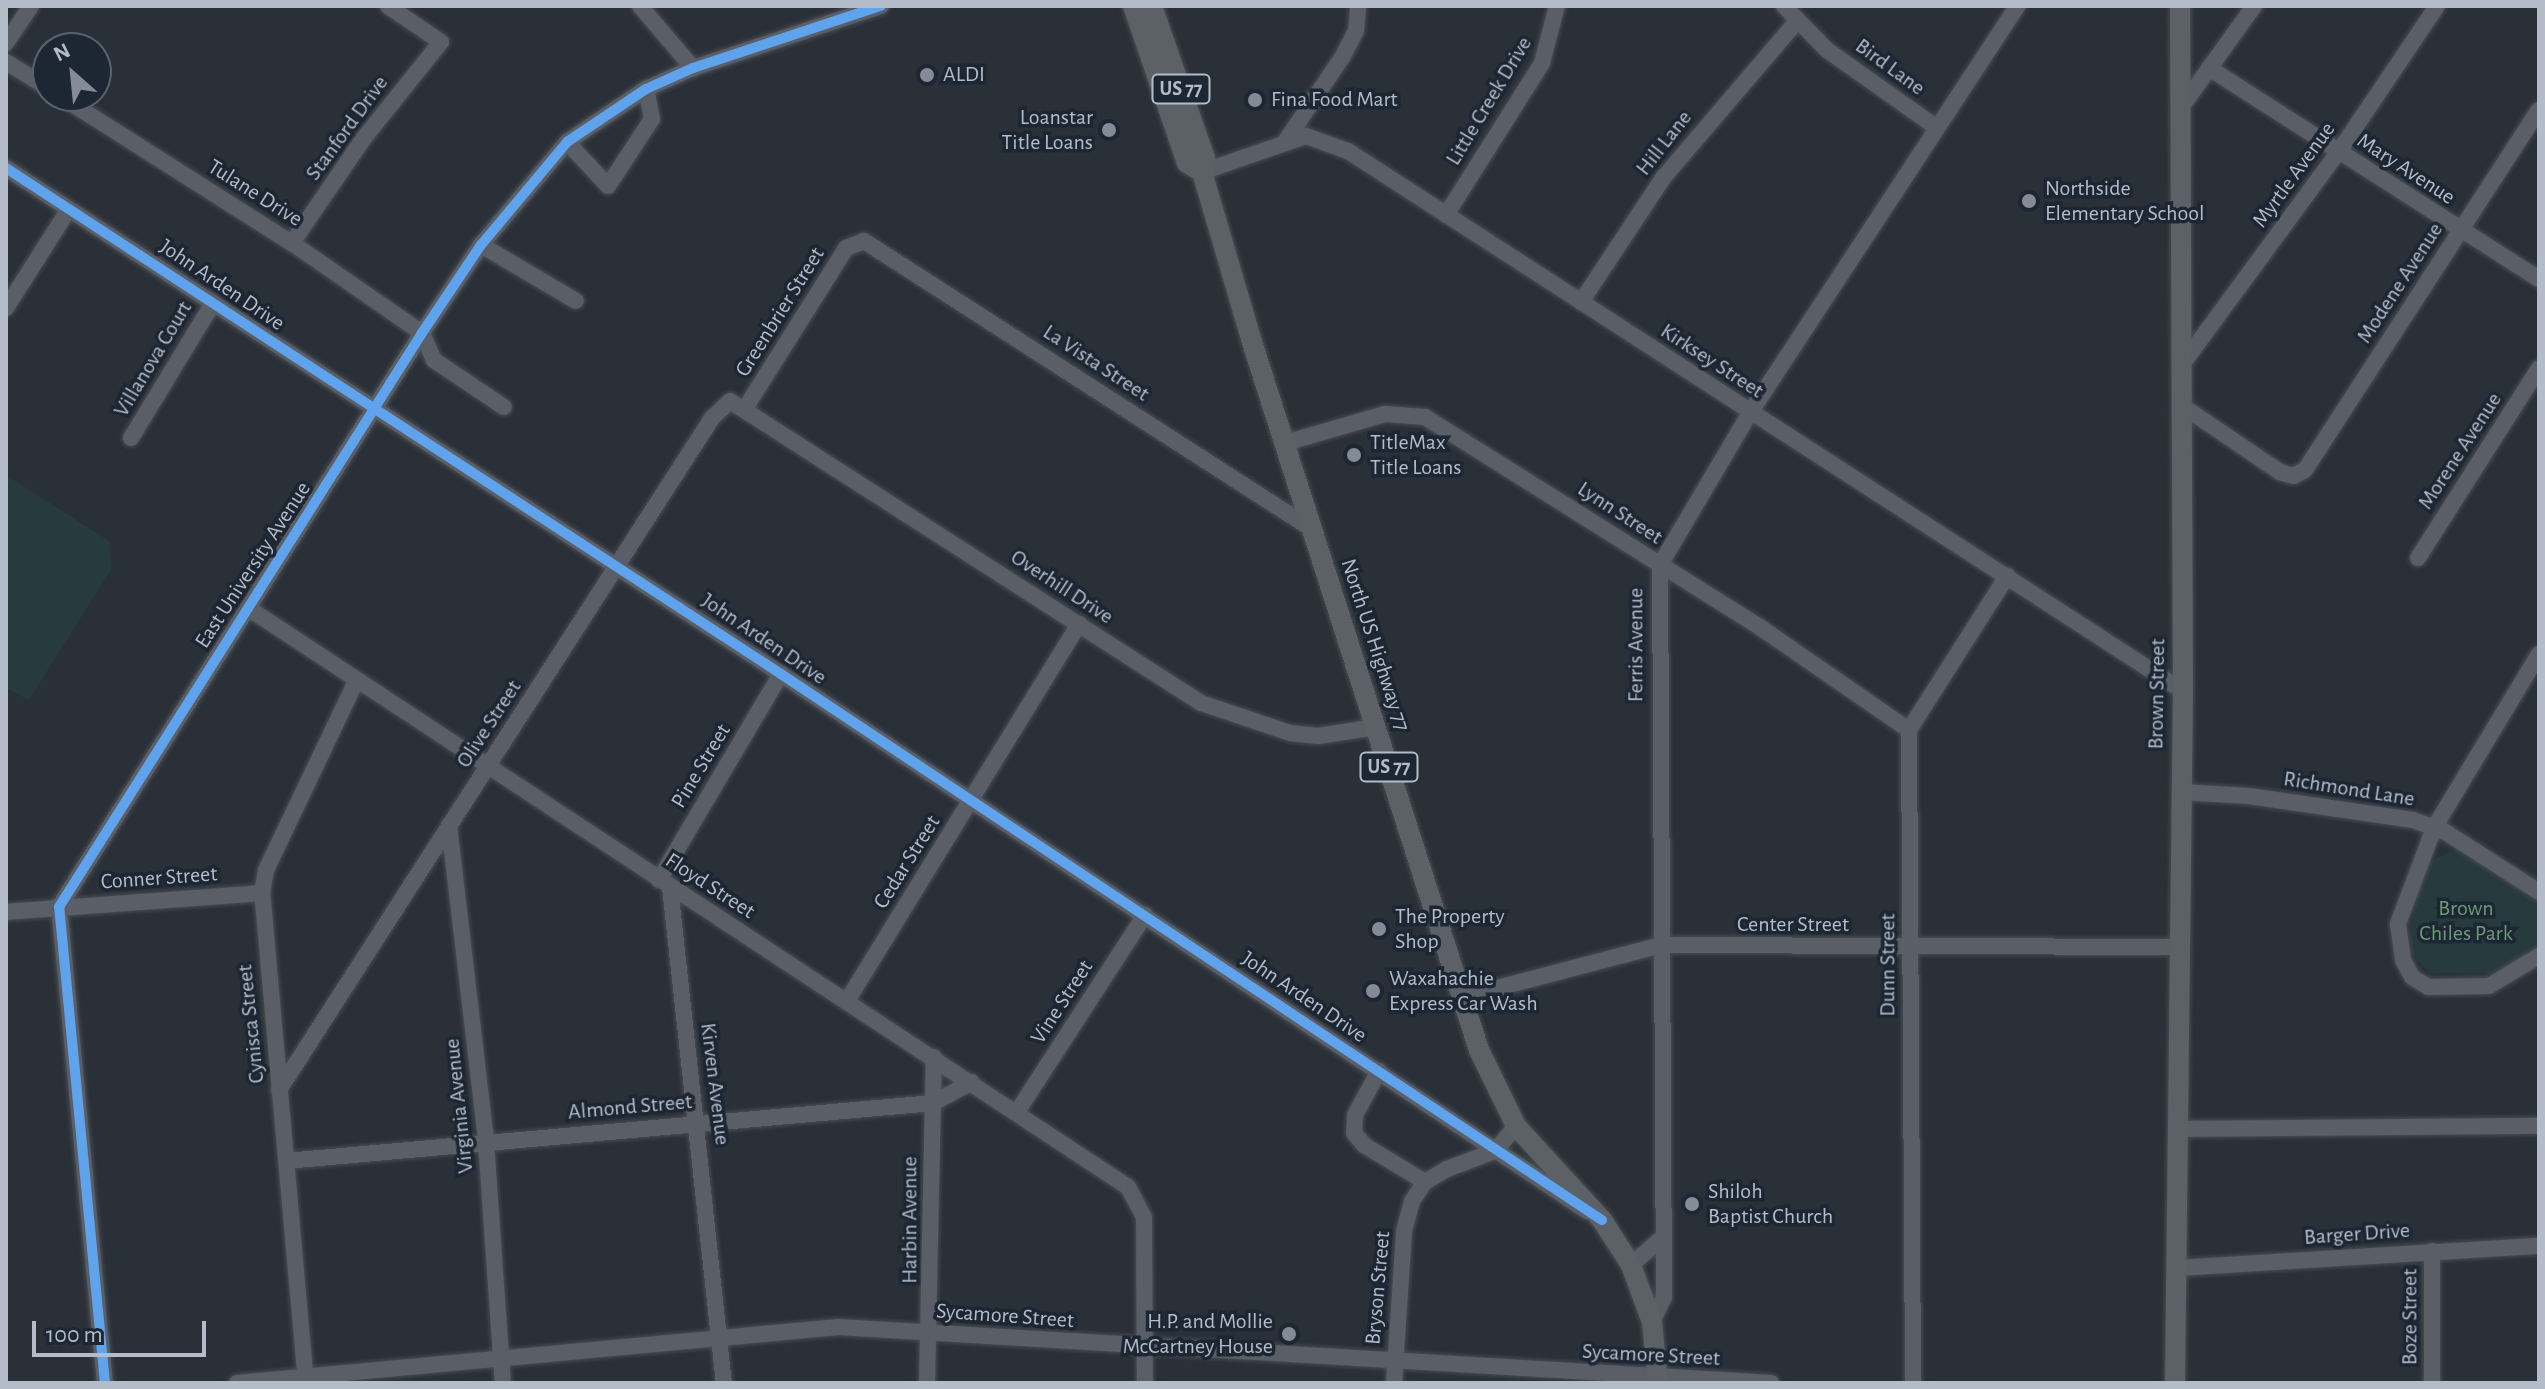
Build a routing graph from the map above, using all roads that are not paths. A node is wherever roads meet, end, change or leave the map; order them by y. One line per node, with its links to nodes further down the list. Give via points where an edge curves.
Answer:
1 (31, 6): 15 (street)
2 (388, 6): 34 (street, Stanford Drive, via 441,42 364,138)
3 (640, 6): 17 (street)
4 (881, 6): 17 (street, East University Avenue)
5 (1133, 6): 29 (main road, North US Highway 77 / US 77, via 1187,163)
6 (1152, 6): 29 (main road, North US Highway 77 / US 77, via 1205,158)
7 (1358, 6): 26 (street, via 1356,31 1343,56)
8 (1557, 6): 31 (street, Little Creek Drive, via 1542,63)
9 (1784, 6): 14 (street, Bird Lane)
10 (2017, 6): 24 (street, Ferris Avenue)
11 (2180, 6): 21 (main road, Brown Street)
12 (2254, 6): 18 (street)
13 (2437, 6): 27 (street, Myrtle Avenue)
14 (1797, 21): 24 (street, Bird Lane, via 1827,50); 38 (street, Hill Lane, via 1663,178)
15 (6, 43)
16 (6, 62): 19 (street)
17 (693, 68): 20 (street, East University Avenue)
18 (2209, 68): 21 (street); 27 (street, Mary Avenue)
19 (32, 78)
20 (646, 89): 25 (street, East University Avenue); 25 (street, via 652,119 608,186)
21 (2180, 109): 42 (main road, Brown Street)
22 (2539, 110): 32 (street, Modene Avenue)
23 (85, 112): 34 (street, Tulane Drive)
24 (1937, 128): 48 (street, Ferris Avenue)
25 (567, 142): 35 (street, East University Avenue)
26 (1284, 143): 29 (street, Kirksey Street); 31 (street, Kirksey Street, via 1306,136 1325,139)
27 (2338, 151): 32 (street, Mary Avenue); 42 (street, Myrtle Avenue)
28 (6, 168): 30 (street, John Arden Drive)
29 (1202, 172): 50 (main road, North US Highway 77 / US 77)
30 (69, 209): 39 (street, John Arden Drive); 40 (street)
31 (1446, 215): 38 (street, Kirksey Street)
32 (2461, 230): 36 (street, Mary Avenue); 44 (street, Modene Avenue, via 2305,470 2293,476 2269,466)
33 (853, 242): 46 (street, Greenbrier Street); 51 (street, La Vista Street, via 872,244 899,260)
34 (292, 243): 41 (street, Tulane Drive)
35 (481, 245): 37 (street); 41 (street, East University Avenue)
36 (2539, 279)
37 (576, 301)
38 (1581, 302): 48 (street, Kirksey Street)
39 (213, 303): 47 (street, John Arden Drive); 49 (street, Villanova Court)
40 (6, 308)
41 (422, 333): 45 (street, via 434,360); 47 (street, East University Avenue)
42 (2181, 366): 44 (main road, Brown Street)
43 (2539, 368): 52 (street, Morene Avenue)
44 (2181, 405): 61 (main road, Brown Street)
45 (504, 407)
46 (746, 407): 54 (street, Olive Street, via 730,401 712,418); 57 (street, Overhill Drive)
47 (375, 410): 54 (street, John Arden Drive); 56 (street, East University Avenue)
48 (1750, 413): 53 (street, Ferris Avenue); 55 (street, Kirksey Street)
49 (131, 438)
50 (1285, 443): 51 (main road, North US Highway 77 / US 77); 53 (street, Lynn Street, via 1385,414 1425,417)
51 (1312, 529): 62 (main road, North US Highway 77 / US 77)
52 (2418, 558)
53 (1660, 565): 63 (street, Lynn Street); 75 (street, Ferris Avenue)
54 (619, 567): 59 (street, John Arden Drive); 64 (street, Olive Street)
55 (2007, 576): 61 (street, Kirksey Street); 63 (street)
56 (248, 608): 60 (street, Floyd Street); 72 (street, East University Avenue)
57 (1079, 624): 62 (street, Overhill Drive, via 1201,703 1245,721 1318,736); 66 (street, Cedar Street)
58 (2539, 654): 68 (street)
59 (781, 674): 66 (street, John Arden Drive); 69 (street, Pine Street)
60 (356, 681): 64 (street, Floyd Street); 71 (street, Cynisca Street, via 266,870)
61 (2183, 691): 65 (main road, Brown Street)
62 (1376, 727): 79 (main road, North US Highway 77 / US 77)
63 (1909, 730): 76 (street, Dunn Street)
64 (488, 768): 67 (street, Olive Street); 69 (street, Floyd Street)
65 (2181, 792): 68 (street, Richmond Lane, via 2279,800 2413,820); 77 (main road, Brown Street)
66 (970, 801): 74 (street, John Arden Drive); 80 (street, Cedar Street)
67 (449, 825): 84 (street, Olive Street); 91 (street, Virginia Avenue)
68 (2434, 828): 70 (street, Richmond Lane); 78 (street, via 2398,924 2403,960 2412,977 2443,990 2489,986)
69 (664, 883): 80 (street, Floyd Street); 87 (street, Kirven Avenue)
70 (2539, 892)
71 (262, 893): 72 (street, Conner Street); 84 (street, Cynisca Street)
72 (59, 907): 73 (street, Conner Street); 109 (street)
73 (6, 912)
74 (1145, 915): 82 (street, John Arden Drive); 86 (street, Vine Street)
75 (1661, 945): 76 (street, Center Street); 79 (street, Center Street); 96 (street, Ferris Avenue)
76 (1911, 946): 77 (street, Center Street); 117 (street, Dunn Street)
77 (2178, 947): 90 (main road, Brown Street)
78 (2539, 956)
79 (1463, 997): 88 (main road, North US Highway 77 / US 77, via 1490,1079)
80 (847, 1001): 81 (street, Floyd Street)
81 (934, 1057): 83 (street, Floyd Street); 85 (street, Harbin Avenue)
82 (1379, 1071): 92 (street, John Arden Drive); 94 (street, via 1355,1115 1354,1133 1364,1145)
83 (972, 1082): 85 (street, Almond Street); 86 (street, Floyd Street)
84 (279, 1090): 93 (street, Cynisca Street)
85 (933, 1103): 87 (street, Almond Street); 102 (street, Harbin Avenue)
86 (1017, 1112): 104 (street, Floyd Street, via 1128,1187 1142,1206)
87 (698, 1124): 91 (street, Almond Street); 103 (street, Kirven Avenue)
88 (1516, 1126): 92 (street); 95 (main road, North US Highway 77 / US 77)
89 (2539, 1126): 90 (street)
90 (2178, 1129): 100 (main road, Brown Street)
91 (486, 1142): 93 (street, Almond Street); 105 (street, Virginia Avenue)
92 (1495, 1151): 94 (street); 95 (street)
93 (286, 1161): 107 (street, Cynisca Street)
94 (1425, 1182): 106 (street, Bryson Street, via 1406,1215)
95 (1602, 1220): 99 (main road, North US Highway 77 / US 77)
96 (1662, 1238): 99 (street); 101 (street, Ferris Avenue, via 1664,1304)
97 (2539, 1246): 98 (street, Barger Drive)
98 (2432, 1251): 100 (street, Barger Drive); 119 (street, Boze Street)
99 (1631, 1265): 101 (main road, North US Highway 77 / US 77)
100 (2177, 1268): 118 (main road, Brown Street)
101 (1652, 1322): 108 (main road, Ferris Avenue / US 77)
102 (930, 1333): 103 (street, Sycamore Street, via 838,1327); 104 (street, Sycamore Street); 113 (street, Harbin Avenue)
103 (721, 1336): 105 (street, Sycamore Street); 112 (street, Kirven Avenue)
104 (1145, 1346): 106 (street, Sycamore Street); 114 (street)
105 (501, 1356): 107 (street, Sycamore Street); 111 (street, Virginia Avenue)
106 (1394, 1362): 108 (street, Sycamore Street); 115 (street, Bryson Street)
107 (306, 1380): 110 (street, Sycamore Street)
108 (1658, 1380): 116 (street, Sycamore Street)
109 (105, 1383)
110 (237, 1383)
111 (503, 1383)
112 (724, 1383)
113 (927, 1383)
114 (1145, 1383)
115 (1394, 1383)
116 (1771, 1383)
117 (1913, 1383)
118 (2175, 1383)
119 (2432, 1383)

